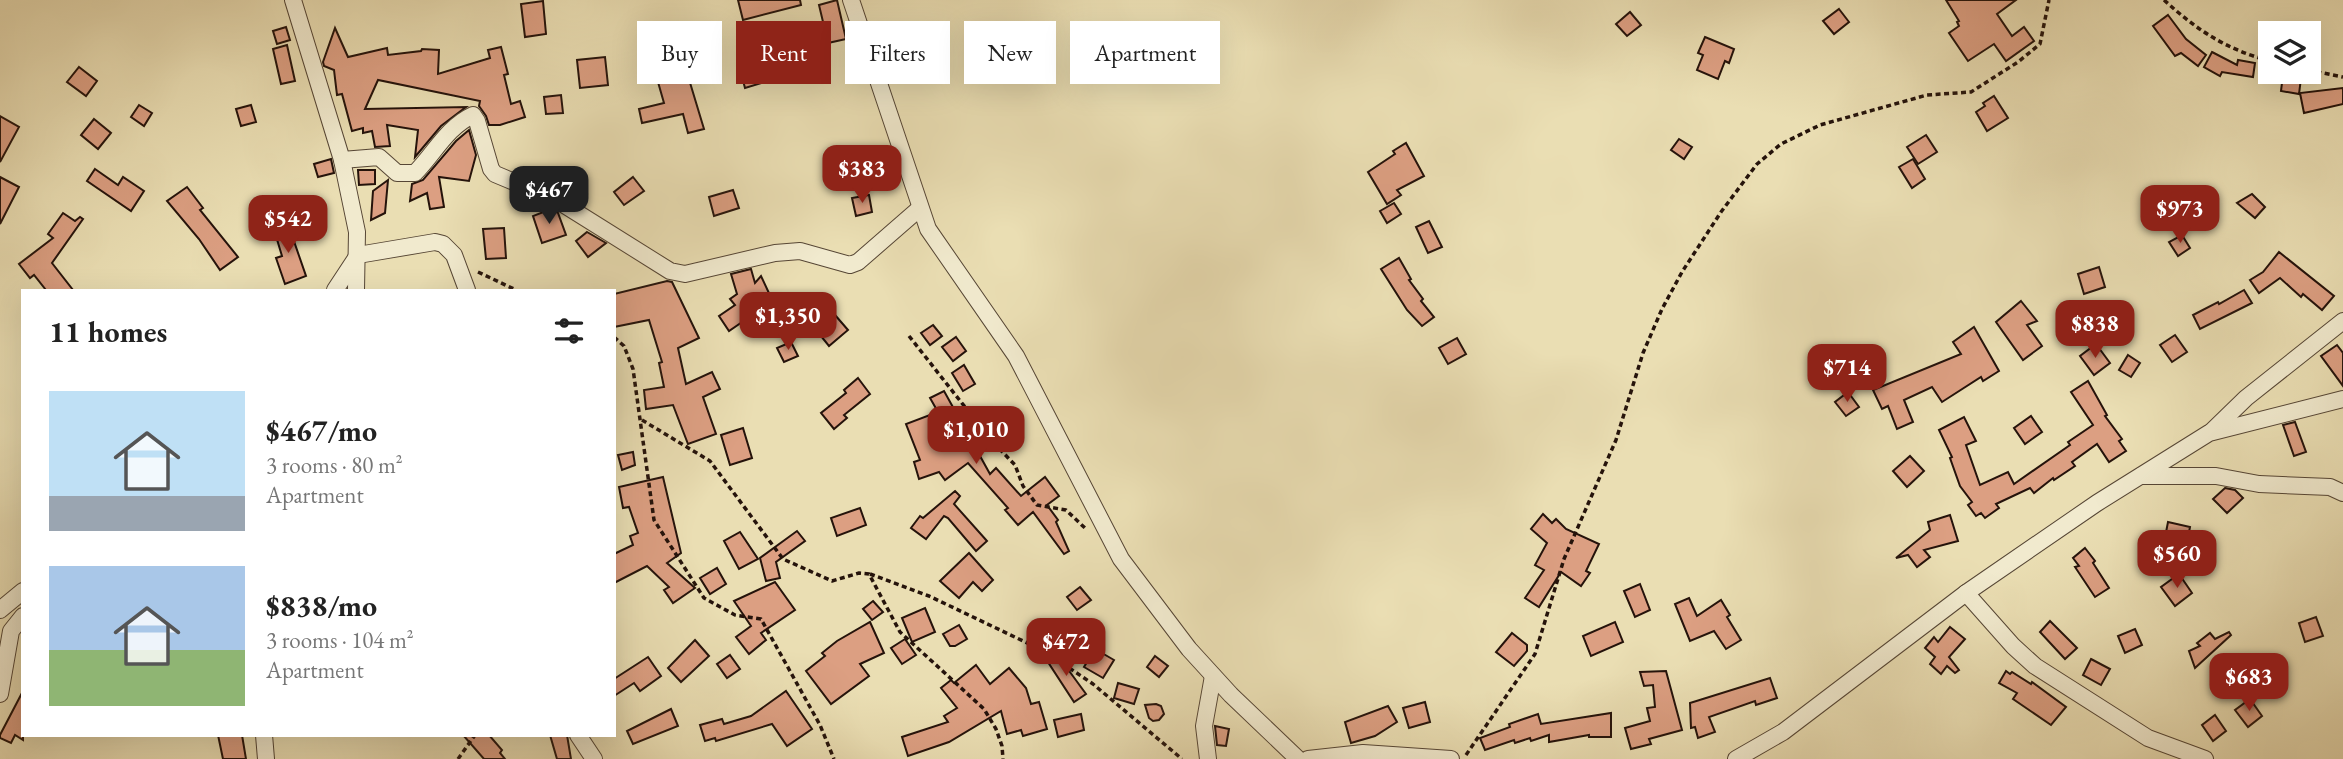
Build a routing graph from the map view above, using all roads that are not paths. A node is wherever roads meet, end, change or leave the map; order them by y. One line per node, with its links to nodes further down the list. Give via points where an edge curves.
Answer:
1 (293, 0): 3 (street)
2 (851, 0): 4 (street)
3 (342, 160): 4 (street, via 379,158 397,173 415,173 437,144 472,115 495,174 555,199 670,271 685,274 800,251 850,265); 5 (street)
4 (920, 208): 18 (street, via 943,254 1016,356 1121,559)
5 (358, 255): 6 (street); 7 (street); 8 (street, via 435,242 449,247)
6 (336, 289)
7 (356, 289)
8 (467, 289)
9 (2343, 321): 11 (street)
10 (2343, 399): 11 (street)
11 (2209, 433): 12 (street)
12 (2140, 476): 13 (street, via 2216,476 2259,484 2330,487); 15 (street)
13 (2343, 493)
14 (21, 593): 16 (street)
15 (1966, 593): 28 (street, via 1783,732); 29 (street, via 2035,666 2148,738)
16 (0, 610)
17 (21, 618): 19 (street, via 11,631)
18 (1213, 676): 24 (street, via 1205,726); 25 (street)
19 (0, 694)
20 (264, 737): 22 (street)
21 (579, 737): 23 (street)
22 (267, 759)
23 (594, 759)
24 (1208, 759)
25 (1298, 759)
26 (1313, 759): 27 (street, via 1363,753)
27 (1451, 759)
28 (1736, 759)
29 (2205, 759)

